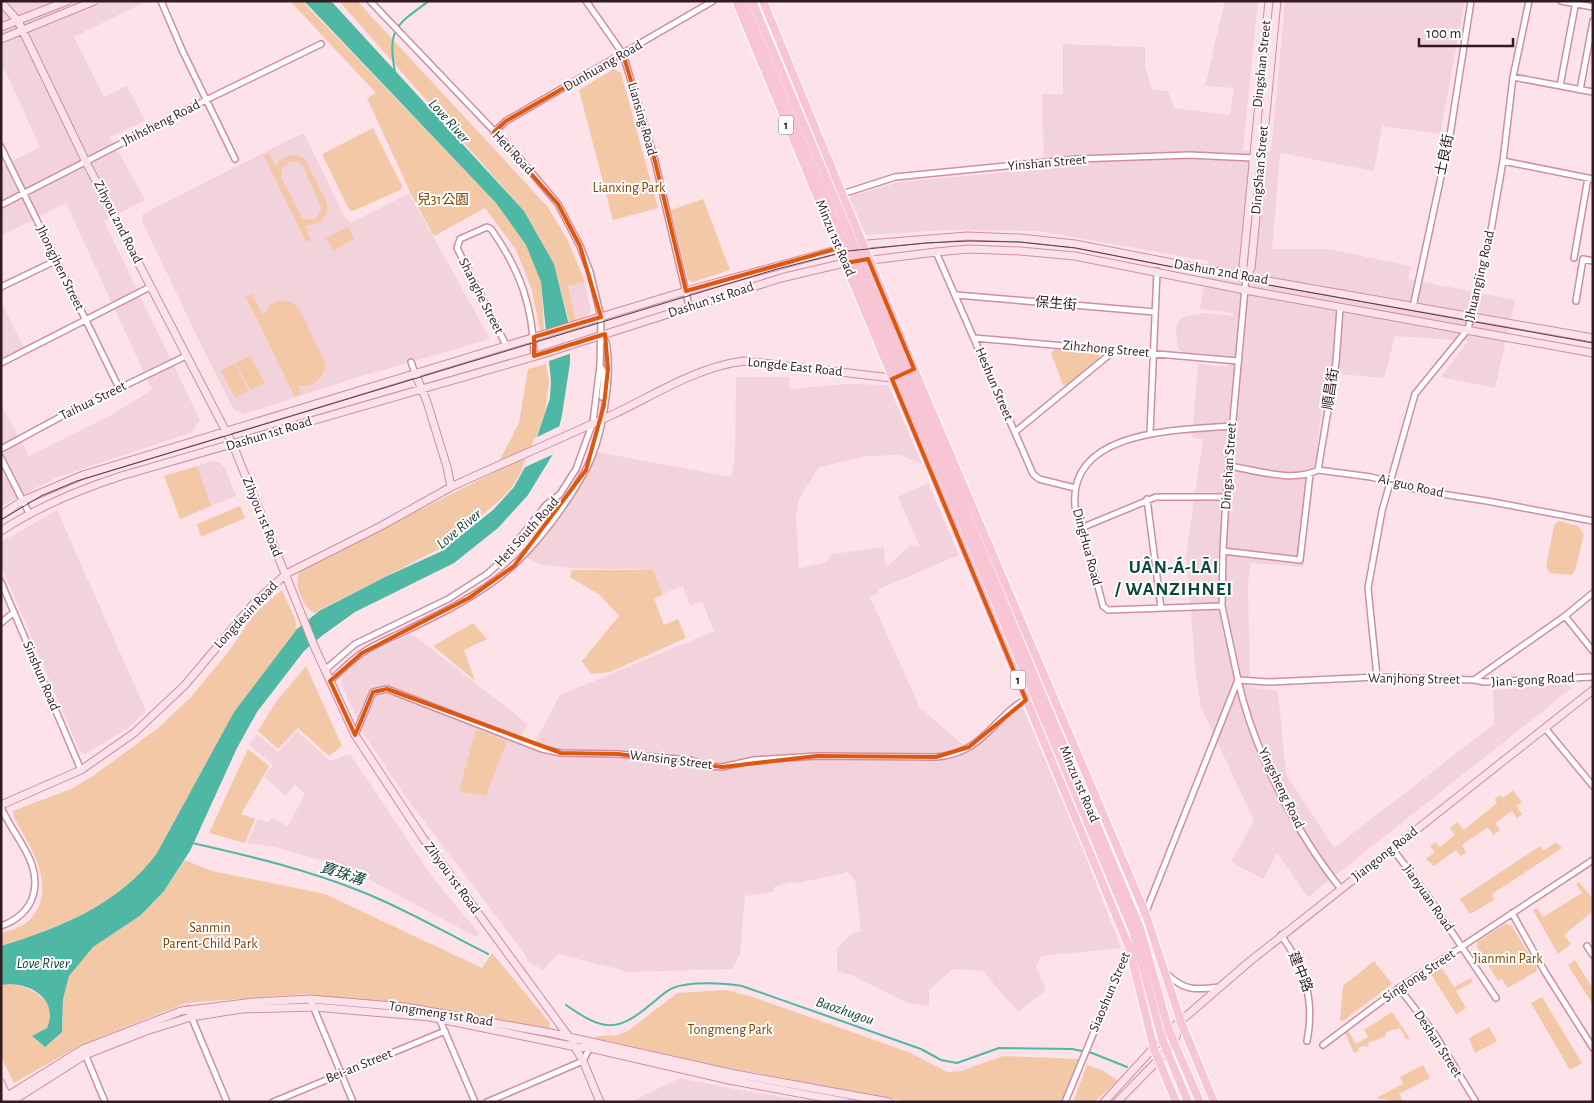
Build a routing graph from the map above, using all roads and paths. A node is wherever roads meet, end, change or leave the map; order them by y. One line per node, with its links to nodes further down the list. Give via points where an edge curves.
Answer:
1 (67, 1): 19 (street)
2 (94, 1): 22 (street)
3 (161, 1): 30 (street)
4 (370, 1): 31 (street, Heti Road)
5 (586, 1): 25 (street, Liansing Road)
6 (714, 1): 25 (street, Dunhuang Road)
7 (736, 1): 44 (main road, Minzu 1st Road / 1)
8 (743, 1): 44 (main road, Minzu 1st Road / 1)
9 (752, 1): 41 (main road, Minzu 1st Road / 1)
10 (763, 1): 40 (main road, Minzu 1st Road / 1)
11 (1269, 1): 33 (street, Dingshan Street)
12 (1277, 1): 37 (street, DingShan Street)
13 (1471, 1): 60 (street, 士良街, via 1450,136)
14 (1528, 1): 26 (street, Jhuangjing Road)
15 (1561, 1): 17 (street)
16 (1, 2): 19 (street, Zihyou 2nd Road)
17 (1576, 3): 18 (street); 27 (street)
18 (1593, 7)
19 (18, 21): 21 (street); 22 (street, Zihyou 2nd Road)
20 (1593, 21): 28 (street)
21 (1, 27)
22 (23, 31): 23 (street); 36 (street, Zihyou 2nd Road)
23 (1, 39)
24 (321, 44): 30 (street, Jhihsheng Road)
25 (623, 54): 31 (street, Dunhuang Road, via 506,121); 56 (street, Liansing Road, via 655,161)
26 (1513, 77): 27 (street); 35 (street, Jhuangjing Road)
27 (1560, 86): 28 (street)
28 (1580, 90): 29 (street)
29 (1593, 92)
30 (206, 100): 34 (street); 36 (street, Jhihsheng Road)
31 (494, 132): 63 (street, Heti Road, via 558,204 590,272)
32 (1, 147): 39 (street, Jhongjhen Street)
33 (1252, 158): 37 (street); 40 (street, Yinshan Street, via 1190,155 1077,160 895,177); 52 (street, Dingshan Street, via 1243,266)
34 (235, 159)
35 (1503, 161): 38 (street); 64 (street, Jhuangjing Road, via 1489,242)
36 (86, 162): 39 (street, Jhihsheng Road); 54 (street, Zihyou 2nd Road, via 118,219)
37 (1260, 167): 52 (street, DingShan Street, via 1251,268)
38 (1590, 179): 46 (street)
39 (24, 194): 42 (street, Jhihsheng Road); 47 (street, Jhongjhen Street)
40 (842, 194): 41 (street, Yinshan Street); 43 (main road, Minzu 1st Road / 1)
41 (833, 197): 43 (main road, Minzu 1st Road / 1)
42 (1, 205)
43 (858, 245): 44 (street, Dashun 2nd Road); 48 (main road, Minzu 1st Road / 1); 52 (street, Dashun 2nd Road, via 967,236 1020,238 1075,244)
44 (843, 247): 50 (main road, Minzu 1st Road / 1); 56 (street, Dashun 1st Road)
45 (936, 252): 48 (street, Dashun 2nd Road); 51 (street, Dashun 2nd Road, via 969,249 1020,251 1076,256); 57 (street, Heshun Street)
46 (1574, 258)
47 (56, 260): 53 (street); 65 (street, Jhongjhen Street)
48 (865, 260): 50 (street, Dashun 2nd Road); 81 (main road, Minzu 1st Road / 1)
49 (1593, 261): 58 (street, via 1583,259)
50 (849, 263): 59 (street, Dashun 1st Road, via 781,278); 83 (main road, Minzu 1st Road / 1)
51 (1157, 271): 55 (street, Dashun 2nd Road); 62 (street)
52 (1246, 277): 55 (street, Dingshan Street); 60 (street, Dashun 2nd Road)
53 (1, 287)
54 (150, 287): 65 (street); 75 (street, Zihyou 2nd Road)
55 (1245, 290): 61 (street, Dashun 2nd Road); 77 (street, Dingshan Street)
56 (686, 291): 59 (street, Liansing Road); 63 (street, Dashun 1st Road)
57 (956, 295): 62 (street, 保生街); 69 (street, Heshun Street)
58 (1576, 301)
59 (689, 306): 68 (street, Dashun 1st Road)
60 (1413, 307): 64 (street, Dashun 2nd Road)
61 (1340, 308): 66 (street, Dashun 2nd Road); 97 (street, 順昌街, via 1336,362)
62 (1155, 312): 73 (street)
63 (601, 317): 67 (street, Dashun 1st Road); 68 (street, Heti Road)
64 (1470, 318): 66 (street, Jhuangjing Road); 70 (street, Dashun 2nd Road)
65 (86, 320): 79 (street); 84 (street, Jhongjhen Street)
66 (1468, 329): 74 (street, Dashun 2nd Road); 100 (street, Jhuangjing Road, via 1415,394)
67 (538, 336): 71 (street, Dashun 1st Road); 71 (street, Shanghe Street, via 527,295 510,258 491,229 480,228 460,239 457,248); 76 (street, Shanghe Street)
68 (600, 336): 76 (street, Dashun 1st Road); 80 (street, Heti South Road); 86 (street, Heti South Road, via 606,342 608,359)
69 (974, 338): 72 (street, Zihzhong Street); 90 (street, Heshun Street)
70 (1593, 338)
71 (506, 345): 82 (street, Dashun 1st Road)
72 (1115, 350): 73 (street, Zihzhong Street); 90 (street)
73 (1154, 353): 77 (street, Zihzhong Street); 91 (street)
74 (1593, 353)
75 (186, 356): 84 (street, Taihua Street); 89 (street, Zihyou 2nd Road)
76 (534, 356): 85 (street, Dashun 1st Road)
77 (1238, 360): 88 (street, Dingshan Street)
78 (412, 362): 82 (street)
79 (1, 363)
80 (600, 365): 86 (street, Heti South Road, via 604,373); 87 (street, Heti South Road)
81 (911, 371): 83 (street); 96 (main road, Minzu 1st Road / 1)
82 (415, 373): 85 (street); 89 (street, Dashun 1st Road)
83 (895, 377): 86 (street, Longde East Road, via 792,365 732,362 694,375); 96 (main road, Minzu 1st Road / 1); 99 (main road, Minzu 1st Road / 1)
84 (120, 388): 93 (street, Taihua Street)
85 (420, 389): 92 (street, Dashun 1st Road); 101 (street, via 447,467)
86 (601, 420): 87 (street, Longde East Road); 126 (street, Heti South Road, via 586,470 542,533 514,566 468,598 362,653)
87 (593, 422): 101 (street, Longde East Road); 121 (street, Heti South Road, via 567,484 497,566 448,599 355,644)
88 (1232, 426): 91 (street); 95 (street, Dingshan Street)
89 (226, 430): 92 (street, Zihyou 2nd Road); 105 (street, Dashun 1st Road, via 83,475)
90 (1014, 432): 102 (street, Heshun Street, via 1032,474 1039,480)
91 (1150, 433): 102 (street, via 1101,451 1078,474)
92 (233, 445): 106 (street, Dashun 1st Road, via 121,476); 112 (street, Zihyou 1st Road)
93 (1, 448)
94 (1, 458): 105 (street)
95 (1229, 466): 98 (street, via 1294,476); 103 (street, Dingshan Street)
96 (948, 469): 99 (main road); 128 (main road, Minzu 1st Road / 1); 139 (main road, Minzu 1st Road / 1); 141 (main road, Minzu 1st Road / 1)
97 (1318, 470): 98 (street); 100 (street, Ai-guo Road, via 1371,477)
98 (1310, 474): 111 (street, via 1300,560)
99 (932, 476): 129 (main road, Minzu 1st Road / 1)
100 (1390, 484): 108 (street, Ai-guo Road); 122 (street, Jhuangjing Road, via 1373,550 1368,588)
101 (450, 487): 112 (street, Longdesin Road)
102 (1075, 488): 109 (street, DingHua Road, via 1075,507)
103 (1226, 497): 104 (street); 111 (street, Dingshan Street)
104 (1147, 499): 109 (street); 116 (street)
105 (22, 501): 106 (street); 107 (street, Dashun 1st Road)
106 (28, 513): 110 (street, Dashun 1st Road)
107 (1, 515)
108 (1593, 521)
109 (1082, 528): 116 (street, DingHua Road, via 1103,606 1108,610)
110 (1, 531)
111 (1223, 551): 115 (street, Dingshan Street)
112 (286, 574): 121 (street, Zihyou 1st Road); 132 (street, Longdesin Road, via 254,603 169,701 134,733)
113 (1, 582): 117 (street, Sinshun Road)
114 (1593, 593): 118 (street, Wanjhong Street)
115 (1222, 606): 116 (street, DingHua Road); 124 (street, Dingshan Street)
116 (1161, 608)
117 (14, 612): 119 (street); 132 (street, Sinshun Road)
118 (1565, 616): 120 (street); 125 (street, Wanjhong Street)
119 (1, 622)
120 (1593, 651)
121 (325, 670): 126 (street, Zihyou 1st Road)
122 (1376, 677): 124 (street, Wanjhong Street, via 1268,682); 125 (street, Wanjhong Street)
123 (1593, 677): 125 (street, Jian-gong Road)
124 (1238, 680): 137 (street, Yingsheng Road, via 1242,700 1285,802); 139 (street)
125 (1474, 680)
126 (330, 681): 131 (street, Zihyou 1st Road)
127 (1593, 690): 130 (street, Jiangong Road)
128 (1036, 695): 129 (street, Wansing Street); 143 (main road, Minzu 1st Road / 1)
129 (1026, 700): 131 (street, Wansing Street, via 1017,704 988,735 949,756 936,757 817,756 708,766 690,760 561,753 542,749 387,689 373,692); 146 (main road, Minzu 1st Road / 1)
130 (1545, 728): 133 (street); 135 (street, Jiangong Road)
131 (355, 735): 160 (street, Zihyou 1st Road, via 423,838)
132 (81, 770): 134 (street, Longdesin Road)
133 (1593, 786)
134 (1, 806): 140 (street, via 28,855 36,884 25,910 12,922)
135 (1392, 848): 137 (street, Jiangong Road); 144 (street, Jianyuan Road)
136 (1593, 860): 138 (street, Singlong Street)
137 (1341, 889): 142 (street, Jiangong Road)
138 (1512, 913): 144 (street, Singlong Street); 167 (street)
139 (1146, 915): 141 (street); 148 (main road, Minzu 1st Road / 1)
140 (1, 926)
141 (1140, 928): 143 (street); 159 (main road, Minzu 1st Road / 1)
142 (1281, 935): 149 (street, Jiangong Road); 162 (street, 建中路, via 1297,960 1310,995 1311,1019)
143 (1136, 938): 146 (street, Siaoshun Street); 161 (main road, Minzu 1st Road / 1)
144 (1462, 946): 150 (street, Singlong Street); 151 (street, Jianyuan Road)
145 (1587, 946): 147 (street)
146 (1129, 947): 168 (main road, Minzu 1st Road / 1); 185 (street, Siaoshun Street)
147 (1593, 955)
148 (1166, 973): 149 (street, via 1184,988); 157 (main road, Minzu 1st Road / 1)
149 (1219, 987): 157 (street, Jiangong Road)
150 (1399, 988): 165 (street, Singlong Street); 192 (street, Deshan Street, via 1434,1033)
151 (1496, 998)
152 (310, 999): 153 (street); 154 (street, Tongmeng 1st Road); 155 (street, Tongmeng 1st Road, via 405,1007)
153 (314, 1007): 155 (street, Tongmeng 1st Road); 156 (street, Tongmeng 1st Road, via 242,1010); 173 (street)
154 (188, 1009): 156 (street); 170 (street, Tongmeng 1st Road)
155 (439, 1016): 158 (street); 160 (street, Tongmeng 1st Road); 166 (street, Tongmeng 1st Road)
156 (191, 1017): 170 (street, Tongmeng 1st Road); 177 (street)
157 (1182, 1022): 159 (street, Jiangong Road); 163 (street); 191 (main road, Minzu 1st Road / 1)
158 (445, 1030): 173 (street, Bei-an Street); 180 (street)
159 (1169, 1032): 161 (street, Jiangong Road); 163 (main road, Minzu 1st Road / 1)
160 (569, 1037): 164 (street, Tongmeng 1st Road); 166 (street, Zihyou 1st Road)
161 (1162, 1040): 168 (street); 169 (main road, Minzu 1st Road / 1)
162 (1307, 1041)
163 (1174, 1042): 169 (street); 190 (main road, Minzu 1st Road / 1)
164 (591, 1045): 166 (street, Tongmeng 1st Road); 172 (street); 183 (street, Tongmeng 1st Road, via 729,1080); 184 (street, Tongmeng 1st Road)
165 (1323, 1045)
166 (576, 1047): 172 (street, Zihyou 1st Road)
167 (1593, 1048)
168 (1154, 1049): 171 (main road, Minzu 1st Road / 1); 186 (street)
169 (1166, 1051): 171 (street); 189 (main road, Minzu 1st Road / 1)
170 (84, 1052): 175 (street, Tongmeng 1st Road); 176 (street)
171 (1159, 1060): 187 (street); 188 (main road, Minzu 1st Road / 1)
172 (583, 1061): 181 (street); 182 (street, Zihyou 1st Road)
173 (341, 1073): 178 (street, Bei-an Street); 179 (street)
174 (1, 1083): 175 (street)
175 (7, 1100)
176 (105, 1102)
177 (227, 1102)
178 (273, 1102)
179 (353, 1102)
180 (474, 1102)
181 (487, 1102)
182 (600, 1102)
183 (846, 1102)
184 (890, 1102)
185 (1065, 1102)
186 (1104, 1102)
187 (1117, 1102)
188 (1176, 1102)
189 (1188, 1102)
190 (1200, 1102)
191 (1214, 1102)
192 (1476, 1102)

